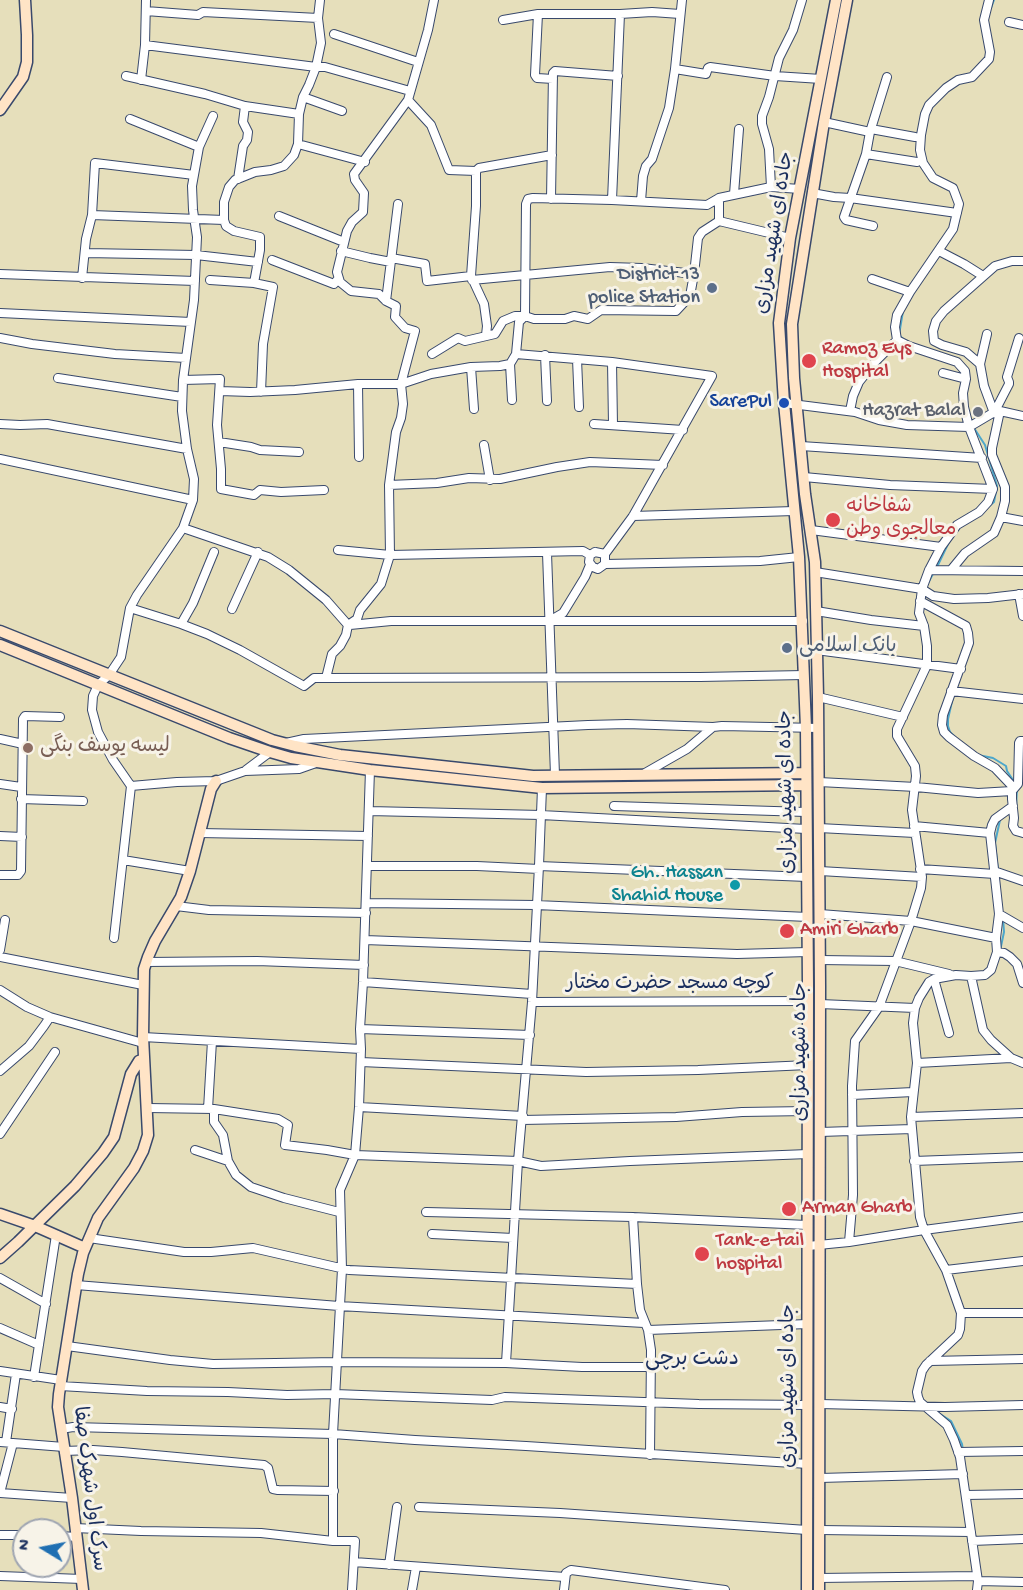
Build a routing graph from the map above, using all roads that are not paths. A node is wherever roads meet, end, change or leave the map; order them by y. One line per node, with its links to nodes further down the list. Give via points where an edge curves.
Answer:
1 (25, 0): 33 (main road, via 27,62 23,77)
2 (146, 0): 10 (street)
3 (320, 0): 14 (street)
4 (434, 0): 20 (street)
5 (682, 0): 13 (street)
6 (802, 0): 25 (street)
7 (836, 0): 28 (main road, جاده ای شهید مزاری)
8 (847, 0): 38 (main road, جاده ای شهید مزاری)
9 (989, 0): 61 (street, via 984,20 989,59 972,77 958,80 929,105 921,135 923,163 933,178 953,188 959,204)
10 (146, 11): 14 (street); 19 (street)
11 (538, 14): 12 (street); 15 (street); 27 (street, via 535,75)
12 (620, 14): 13 (street); 24 (street)
13 (680, 14): 22 (street)
14 (318, 18): 21 (street, via 321,43)
15 (503, 20)
16 (1009, 22): 17 (street)
17 (1023, 25)
18 (334, 34): 20 (street)
19 (145, 45): 21 (street); 29 (street)
20 (418, 62): 30 (street)
21 (316, 67): 30 (street); 31 (street)
22 (675, 69): 25 (street, via 706,74 710,67); 59 (street, via 669,108 646,166)
23 (126, 76): 29 (street)
24 (618, 76): 27 (street, via 555,71); 58 (street)
25 (775, 76): 28 (street); 51 (street, via 762,116)
26 (887, 77): 40 (street)
27 (552, 79): 45 (street)
28 (821, 79): 52 (main road, جاده ای شهید مزاری)
29 (141, 80): 32 (street)
30 (409, 96): 46 (street); 48 (street, via 431,125 448,169)
31 (303, 97): 34 (street); 35 (street)
32 (245, 106): 35 (street); 50 (street, via 243,122 248,132)
33 (0, 110)
34 (342, 111)
35 (299, 114): 42 (street)
36 (213, 116): 43 (street)
37 (130, 119): 43 (street)
38 (824, 122): 40 (street); 53 (main road, جاده ای شهید مزاری)
39 (739, 129): 54 (street)
40 (871, 131): 41 (street); 44 (street)
41 (915, 137)
42 (298, 144): 46 (street); 50 (street, via 284,166)
43 (199, 147): 49 (street)
44 (866, 154): 47 (street); 56 (street)
45 (552, 155): 48 (street); 57 (street)
46 (365, 162): 69 (street, via 354,174 364,194 363,212 352,222)
47 (917, 162)
48 (476, 171): 83 (street)
49 (194, 175): 62 (street, via 94,163); 64 (street)
50 (238, 178): 65 (street, via 228,187)
51 (771, 187): 52 (street); 54 (street)
52 (800, 189): 68 (main road, جاده ای شهید مزاری)
53 (812, 193): 56 (street); 120 (main road, جاده ای شهید مزاری, via 792,324)
54 (734, 194): 55 (street)
55 (719, 198): 59 (street, via 707,205); 66 (street)
56 (850, 198): 61 (street); 67 (street, via 844,218)
57 (551, 199): 58 (street); 79 (street, via 533,198 526,204)
58 (612, 200): 59 (street)
59 (641, 201)
60 (398, 204): 75 (street)
61 (957, 213): 71 (street, via 953,229)
62 (92, 215): 64 (street); 72 (street)
63 (279, 216): 69 (street)
64 (195, 220): 65 (street); 73 (street)
65 (224, 220): 77 (street, via 234,231 260,237)
66 (719, 221): 68 (street); 80 (street, via 698,238)
67 (873, 226)
68 (790, 237): 119 (main road, جاده ای شهید مزاری, via 779,323)
69 (344, 242): 70 (street)
70 (341, 251): 75 (street); 84 (street)
71 (939, 251): 81 (street); 89 (street)
72 (86, 253): 73 (street); 82 (street)
73 (196, 255): 77 (street); 87 (street)
74 (272, 260): 84 (street, via 334,284)
75 (391, 260): 83 (street, via 425,264 427,281); 90 (street)
76 (1023, 261): 81 (street, via 995,266)
77 (258, 262): 88 (street)
78 (0, 274): 82 (street)
79 (526, 274): 80 (street, via 610,267); 83 (street); 92 (street)
80 (694, 274): 92 (street, via 690,296 676,311 601,310 588,319)
81 (983, 276): 106 (street, via 944,311 933,331 934,340 966,352)
82 (82, 278): 87 (street)
83 (472, 278): 95 (street, via 484,304)
84 (338, 279): 90 (street, via 351,291 379,294)
85 (872, 279): 89 (street)
86 (210, 280): 88 (street)
87 (195, 281): 93 (street)
88 (254, 283): 115 (street, via 273,287 262,344)
89 (910, 292): 98 (street, via 897,315)
90 (386, 301): 113 (street, via 396,306 395,317 405,328 415,330)
91 (0, 313): 93 (street)
92 (525, 316): 95 (street, via 503,321 495,334); 100 (street, via 519,322)
93 (191, 322): 102 (street)
94 (987, 334): 106 (street)
95 (486, 335): 99 (street, via 465,341 458,338)
96 (0, 338): 102 (street, via 115,354)
97 (1019, 338): 124 (street, via 1007,377 1009,384)
98 (897, 340): 110 (street, via 957,362 965,370); 123 (street, via 859,382)
99 (432, 354)
100 (516, 354): 101 (street); 105 (street)
101 (545, 356): 103 (street); 118 (street)
102 (186, 358): 111 (street)
103 (576, 359): 104 (street); 121 (street)
104 (612, 362): 128 (street); 130 (street, via 712,376)
105 (510, 364): 107 (street); 117 (street)
106 (980, 364): 124 (street, via 984,386)
107 (471, 367): 113 (street); 122 (street)
108 (943, 373): 110 (street)
109 (58, 378): 116 (street)
110 (966, 379): 129 (street, via 963,393)
111 (183, 380): 114 (street, via 220,378); 116 (street)
112 (358, 384): 113 (street); 115 (street); 136 (street)
113 (401, 384): 142 (street, via 403,404)
114 (220, 391): 115 (street); 131 (street)
115 (261, 392)
116 (182, 397): 134 (street)
117 (512, 400)
118 (547, 401)
119 (784, 403): 120 (street); 146 (main road, جاده ای شهید مزاری)
120 (797, 404): 123 (street); 133 (main road, جاده ای شهید مزاری)
121 (579, 407)
122 (474, 409)
123 (850, 411): 129 (street, via 907,425)
124 (997, 412): 125 (street); 129 (street); 149 (street, via 992,455 1005,487)
125 (1023, 416)
126 (0, 424): 134 (street, via 56,426)
127 (594, 424): 128 (street)
128 (613, 425): 130 (street)
129 (969, 428): 137 (street)
130 (683, 430): 139 (street)
131 (219, 442): 135 (street); 144 (street, via 221,489 253,495 260,490)
132 (484, 445): 141 (street)
133 (801, 446): 137 (street); 140 (main road, جاده ای شهید مزاری)
134 (187, 449): 145 (street, via 194,479)
135 (299, 452)
136 (359, 457)
137 (982, 458): 143 (street)
138 (0, 459): 145 (street)
139 (663, 465): 141 (street, via 590,462); 148 (street)
140 (804, 477): 143 (street); 147 (main road, جاده ای شهید مزاری)
141 (490, 480): 142 (street, via 469,478)
142 (389, 485): 159 (street)
143 (993, 489): 153 (street, via 988,502 957,525)
144 (324, 490)
145 (193, 500): 151 (street)
146 (794, 511): 148 (street); 161 (main road, جاده ای شهید مزاری)
147 (808, 514): 152 (main road, جاده شهید مزاری)
148 (633, 516): 158 (street)
149 (1001, 517): 150 (street); 165 (street, via 994,533 965,553)
150 (1023, 521)
151 (183, 528): 156 (street); 171 (street)
152 (811, 530): 153 (street); 167 (main road, جاده شهید مزاری)
153 (941, 547): 164 (street)
154 (339, 550): 159 (street)
155 (214, 552): 177 (street)
156 (258, 552): 172 (street); 178 (street, via 290,570 326,600)
157 (547, 553): 159 (street); 160 (street, via 583,551); 175 (street)
158 (604, 554): 160 (street); 162 (street)
159 (390, 555): 178 (street, via 381,584 360,610 357,620)
160 (590, 555): 163 (street)
161 (799, 557): 162 (street); 176 (main road, جاده ای شهید مزاری)
162 (604, 564): 163 (street, via 598,569)
163 (590, 565): 175 (street, via 564,613)
164 (929, 570): 165 (street); 168 (street)
165 (951, 570): 166 (street)
166 (1023, 571)
167 (815, 572): 168 (street); 173 (main road, جاده شهید مزاری)
168 (922, 590): 169 (street, via 954,599); 170 (street)
169 (1021, 594): 174 (street)
170 (920, 601): 179 (street); 184 (street, via 966,626 969,643)
171 (130, 608): 177 (street); 185 (street, via 121,657)
172 (232, 609)
173 (816, 611): 179 (street); 182 (main road, جاده شهید مزاری)
174 (1023, 616)
175 (549, 621): 176 (street); 178 (street, via 391,621); 187 (street)
176 (803, 621): 186 (main road, جاده ای شهید مزاری)
177 (181, 624): 188 (street, via 240,650 304,686 314,678)
178 (348, 625): 188 (street, via 340,646 332,654)
179 (924, 626): 183 (street)
180 (0, 631): 185 (main road)
181 (0, 645): 189 (main road)
182 (816, 650): 183 (street); 191 (main road, جاده شهید مزاری)
183 (927, 664): 184 (street); 194 (street)
184 (961, 669): 190 (street)
185 (109, 675): 189 (street); 202 (main road)
186 (804, 675): 187 (street); 197 (main road, جاده ای شهید مزاری)
187 (552, 677): 188 (street); 195 (street)
188 (326, 678)
189 (98, 686): 203 (main road); 215 (street, via 92,710 98,732)
190 (951, 691): 192 (street); 218 (street, via 943,715 944,732)
191 (818, 697): 194 (street); 198 (main road, جاده شهید مزاری)
192 (1023, 699)
193 (60, 717): 201 (street, via 25,716)
194 (903, 717): 217 (street, via 897,736 915,766)
195 (553, 726): 196 (street); 202 (street, via 304,739); 209 (street)
196 (712, 727): 197 (street); 210 (street, via 687,749)
197 (806, 728): 198 (street); 208 (main road, جاده ای شهید مزاری)
198 (818, 728): 212 (main road, جاده شهید مزاری)
199 (0, 739): 201 (street)
200 (1023, 741): 218 (street, via 1019,743)
201 (23, 744): 216 (street)
202 (290, 745): 204 (main road); 209 (main road, via 340,755 533,776)
203 (270, 752): 204 (main road); 207 (street)
204 (291, 758): 205 (main road)
205 (318, 762): 206 (main road); 207 (street, via 299,769)
206 (370, 770): 219 (main road); 224 (street)
207 (245, 771): 211 (street)
208 (806, 772): 210 (main road); 214 (main road, جاده ای شهید مزاری)
209 (555, 775): 210 (main road)
210 (640, 775)
211 (216, 781): 215 (street); 230 (main road, سرک اول شهرک صفا)
212 (819, 782): 217 (street); 227 (main road, جاده شهید مزاری)
213 (0, 784): 216 (street)
214 (806, 785): 219 (main road); 225 (main road, جاده ای شهید مزاری)
215 (131, 786): 236 (street)
216 (21, 787): 220 (street)
217 (916, 787): 218 (street, via 978,793); 229 (street)
218 (1017, 787): 223 (street)
219 (542, 788): 226 (street)
220 (21, 799): 221 (street); 235 (street)
221 (83, 801)
222 (614, 806): 225 (street)
223 (1014, 806): 231 (street, via 995,819); 232 (street, via 1013,825)
224 (369, 811): 226 (street); 234 (street)
225 (806, 812): 228 (main road, جاده ای شهید مزاری)
226 (541, 815): 228 (street); 238 (street)
227 (819, 828): 229 (street); 240 (main road, جاده شهید مزاری)
228 (806, 829): 244 (main road, جاده ای شهید مزاری)
229 (914, 829): 231 (street); 242 (street)
230 (199, 833): 234 (street); 239 (main road, سرک اول شهرک صفا)
231 (990, 833): 241 (street)
232 (1023, 833)
233 (0, 836): 235 (street)
234 (368, 836): 237 (street)
235 (21, 837): 243 (street, via 21,871 18,875)
236 (123, 860): 239 (street); 256 (street)
237 (367, 866): 238 (street); 246 (street)
238 (539, 867): 244 (street); 247 (street)
239 (190, 871): 248 (main road, سرک اول شهرک صفا)
240 (820, 871): 242 (street); 250 (main road, جاده شهید مزاری)
241 (995, 872): 242 (street); 245 (street); 251 (street)
242 (921, 873): 254 (street, via 921,888)
243 (0, 875)
244 (807, 877): 252 (main road, جاده ای شهید مزاری)
245 (1023, 881)
246 (366, 903): 247 (street); 249 (street)
247 (536, 905): 252 (street); 259 (street)
248 (176, 906): 249 (street); 266 (main road, سرک اول شهرک صفا)
249 (366, 913): 258 (street)
250 (820, 914): 254 (street); 264 (main road, جاده شهید مزاری)
251 (999, 914): 255 (street); 257 (street)
252 (807, 917): 261 (main road, جاده ای شهید مزاری)
253 (5, 920): 260 (street)
254 (911, 921): 257 (street); 265 (street)
255 (1023, 928)
256 (114, 938)
257 (996, 938): 262 (street)
258 (365, 940): 259 (street); 267 (street)
259 (535, 946): 261 (street, via 736,954); 275 (street)
260 (0, 950)
261 (808, 952): 276 (main road, جاده ای شهید مزاری)
262 (997, 952): 269 (street, via 992,970 986,975); 272 (street, via 1017,964)
263 (0, 957): 273 (street)
264 (820, 960): 265 (street); 277 (main road, جاده شهید مزاری)
265 (895, 961): 268 (street); 278 (street)
266 (146, 962): 267 (street); 273 (main road, سرک اول شهرک صفا)
267 (364, 964): 271 (street)
268 (956, 975): 269 (street); 270 (street)
269 (971, 976): 288 (street, via 983,1030)
270 (934, 979): 279 (street, via 924,988); 282 (street)
271 (363, 982): 275 (street, کوچه مسجد حضرت مختار); 281 (street)
272 (1023, 983)
273 (143, 985): 284 (main road, سرک اول شهرک صفا)
274 (0, 990): 280 (street)
275 (532, 998): 276 (street, کوچه مسجد حضرت مختار); 283 (street)
276 (808, 1001): 293 (main road, جاده ای شهید مزاری)
277 (820, 1004): 278 (street); 307 (main road, جاده شهید مزاری)
278 (879, 1007): 279 (street); 297 (street, via 855,1041)
279 (915, 1008): 292 (street)
280 (50, 1017): 284 (street); 295 (street, via 29,1046)
281 (360, 1029): 283 (street); 286 (street)
282 (949, 1033)
283 (530, 1035): 294 (street)
284 (143, 1040): 285 (street); 289 (main road, سرک اول شهرک صفا)
285 (212, 1041): 286 (street); 300 (street)
286 (361, 1048): 290 (street)
287 (55, 1052): 308 (street)
288 (1011, 1058): 291 (street); 292 (street)
289 (144, 1059): 299 (main road, سرک اول شهرک صفا); 323 (main road, via 131,1074 114,1137 75,1186)
290 (361, 1062): 294 (street); 298 (street)
291 (1023, 1063)
292 (917, 1064): 296 (street)
293 (808, 1065): 294 (street, via 676,1071); 301 (main road, جاده ای شهید مزاری)
294 (526, 1070): 304 (street)
295 (0, 1071)
296 (913, 1092): 297 (street); 303 (street)
297 (852, 1095): 306 (street)
298 (359, 1107): 304 (street); 311 (street)
299 (148, 1108): 300 (street); 329 (main road, سرک اول شهرک صفا, via 148,1135 143,1151 98,1218)
300 (211, 1109): 311 (street, via 278,1119 288,1125 285,1145); 313 (street, via 223,1135)
301 (808, 1112): 304 (street); 310 (main road, جاده ای شهید مزاری)
302 (1023, 1113): 303 (street)
303 (911, 1117): 305 (street)
304 (523, 1118): 314 (street)
305 (912, 1129): 306 (street); 315 (street)
306 (852, 1131): 307 (street); 328 (street)
307 (820, 1132): 330 (main road, جاده شهید مزاری)
308 (0, 1134)
309 (195, 1150): 313 (street)
310 (808, 1154): 314 (street, via 542,1166); 322 (main road, جاده ای شهید مزاری)
311 (355, 1155): 314 (street); 316 (street, via 340,1191)
312 (1023, 1157): 315 (street)
313 (228, 1161): 316 (street, via 236,1175 251,1187)
314 (518, 1161): 319 (street)
315 (914, 1161): 324 (street)
316 (339, 1212): 334 (street)
317 (426, 1212): 319 (street)
318 (0, 1214): 323 (main road)
319 (515, 1214): 320 (street); 327 (street)
320 (633, 1216): 322 (street); 338 (street)
321 (1023, 1217): 324 (street)
322 (807, 1225): 331 (main road, جاده ای شهید مزاری)
323 (35, 1226): 326 (main road); 332 (main road)
324 (924, 1230): 328 (street); 335 (street)
325 (432, 1234): 327 (street)
326 (56, 1235): 329 (main road); 340 (street)
327 (513, 1238): 337 (street)
328 (849, 1242): 330 (street)
329 (87, 1243): 334 (street, via 184,1252 253,1248); 339 (main road, سرک اول شهرک صفا)
330 (820, 1245): 331 (street); 361 (main road, جاده شهید مزاری)
331 (808, 1246): 345 (main road, جاده ای شهید مزاری)
332 (0, 1258)
333 (1023, 1262): 335 (street)
334 (342, 1269): 337 (street); 341 (street)
335 (946, 1270): 342 (street)
336 (0, 1278): 340 (street)
337 (511, 1278): 338 (street); 344 (street)
338 (637, 1284): 346 (street)
339 (76, 1285): 341 (street); 349 (main road, سرک اول شهرک صفا)
340 (46, 1304): 348 (street)
341 (339, 1306): 344 (street); 352 (street)
342 (961, 1313): 343 (street); 351 (street, via 958,1335)
343 (1023, 1313)
344 (510, 1315): 346 (street); 353 (street)
345 (808, 1324): 346 (street); 362 (main road, جاده ای شهید مزاری)
346 (646, 1326): 354 (street)
347 (0, 1328): 348 (street)
348 (39, 1345): 357 (street)
349 (67, 1346): 352 (street, via 213,1364); 358 (main road, سرک اول شهرک صفا)
350 (1023, 1359): 351 (street)
351 (930, 1361): 364 (street, via 922,1371 917,1392)
352 (337, 1362): 353 (street); 359 (street)
353 (506, 1364): 354 (street)
354 (650, 1367): 360 (street)
355 (0, 1371): 356 (street)
356 (16, 1374): 357 (street); 366 (street)
357 (34, 1377): 358 (street)
358 (61, 1383): 359 (street, via 147,1391); 367 (main road, سرک اول شهرک صفا)
359 (335, 1395): 360 (street); 368 (street)
360 (651, 1403): 362 (street); 373 (street)
361 (820, 1404): 364 (street); 376 (main road, جاده شهید مزاری)
362 (808, 1405): 374 (main road, جاده ای شهید مزاری)
363 (1023, 1405): 364 (street)
364 (925, 1406): 372 (street, via 947,1425)
365 (0, 1407): 366 (street)
366 (12, 1409): 369 (street)
367 (61, 1429): 368 (street); 370 (main road, سرک اول شهرک صفا)
368 (333, 1434): 373 (street); 377 (street)
369 (6, 1442): 370 (street); 378 (street)
370 (64, 1449): 377 (street, via 264,1465 273,1489); 381 (main road, سرک اول شهرک صفا)
371 (1023, 1450): 372 (street)
372 (958, 1452): 375 (street)
373 (650, 1455): 374 (street)
374 (808, 1464): 384 (main road, جاده ای شهید مزاری)
375 (963, 1474): 376 (street); 380 (street)
376 (820, 1478): 385 (main road, جاده شهید مزاری)
377 (334, 1491): 391 (street)
378 (0, 1493): 381 (street)
379 (1023, 1494): 380 (street)
380 (966, 1495): 387 (street)
381 (72, 1498): 386 (main road, سرک اول شهرک صفا)
382 (397, 1507): 393 (street)
383 (419, 1507): 384 (street)
384 (807, 1530): 405 (main road, جاده ای شهید مزاری)
385 (820, 1530): 387 (street); 397 (main road, جاده شهید مزاری)
386 (76, 1532): 388 (street); 391 (street, via 261,1533); 400 (main road, سرک اول شهرک صفا)
387 (971, 1532): 390 (street)
388 (72, 1533)
389 (1023, 1539): 390 (street)
390 (972, 1540): 399 (street)
391 (333, 1541): 392 (street, via 355,1541)
392 (354, 1562): 393 (street); 401 (street)
393 (389, 1565): 394 (street)
394 (416, 1567): 396 (street); 402 (street)
395 (0, 1576): 400 (street)
396 (565, 1577): 403 (street); 404 (street, via 571,1570)
397 (819, 1578): 399 (street); 406 (main road, جاده شهید مزاری)
398 (1023, 1582): 399 (street)
399 (977, 1583)
400 (82, 1585)
401 (352, 1590)
402 (412, 1590)
403 (564, 1590)
404 (725, 1590)
405 (807, 1590)
406 (819, 1590)

